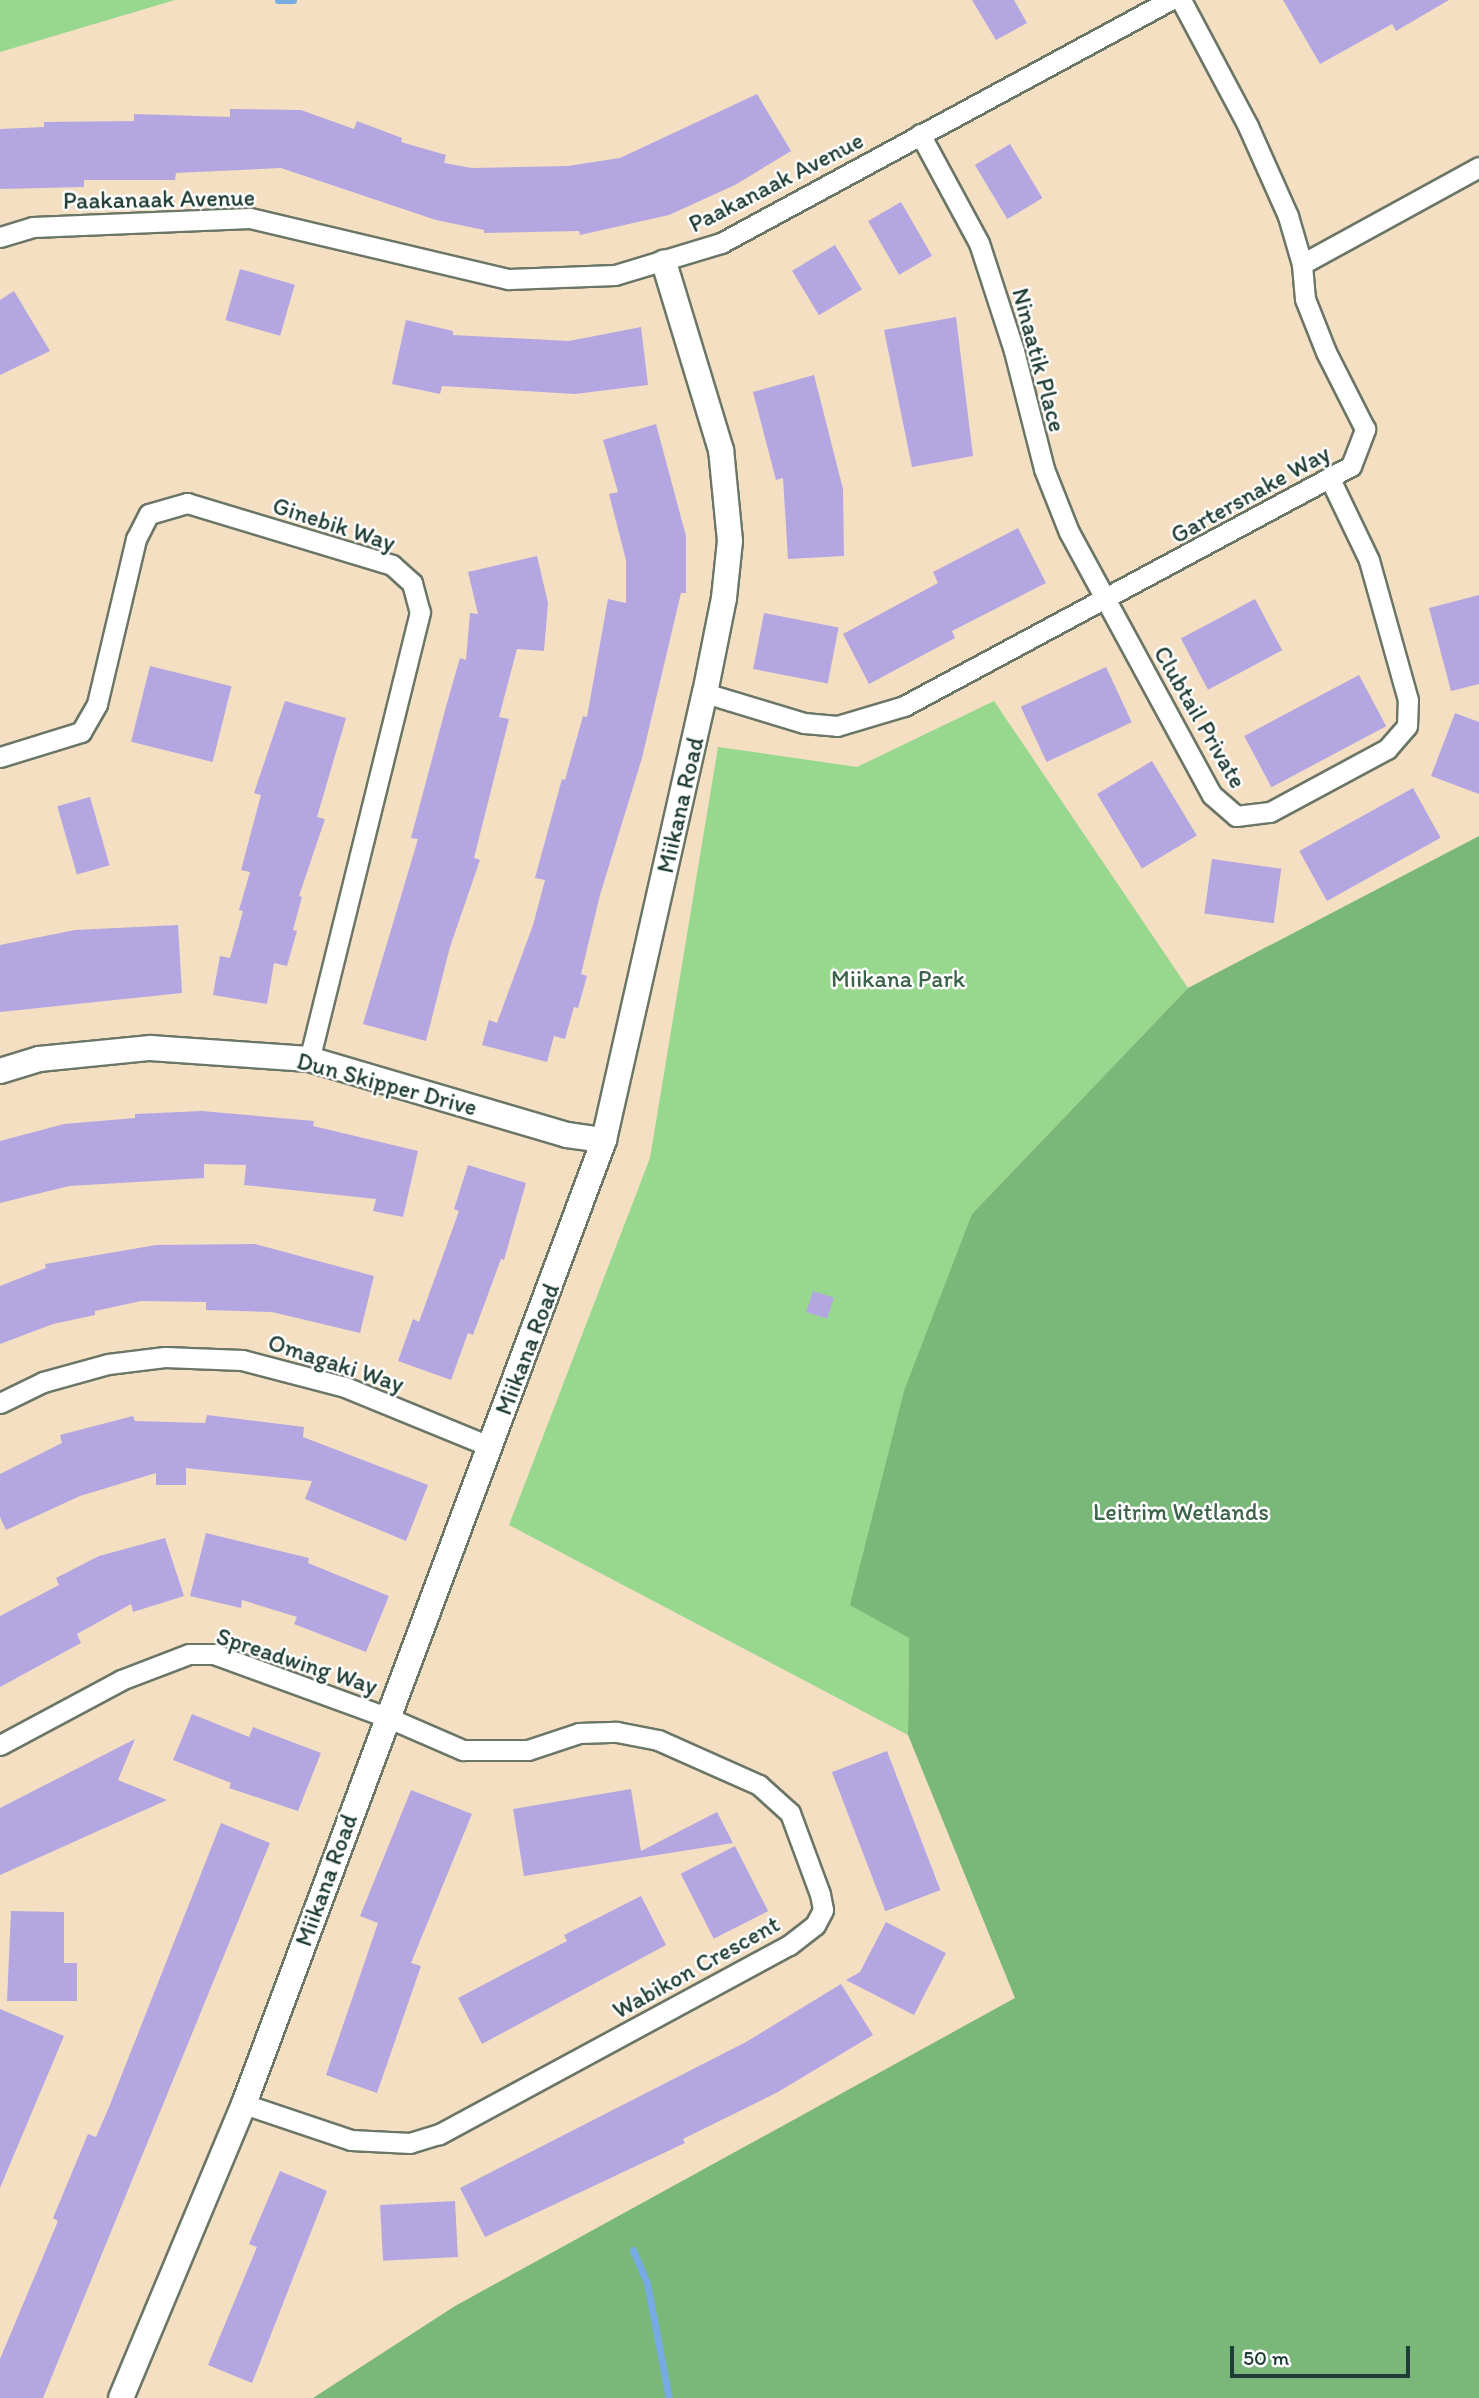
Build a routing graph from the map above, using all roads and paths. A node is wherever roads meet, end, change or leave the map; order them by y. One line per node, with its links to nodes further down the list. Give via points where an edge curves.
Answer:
1 (1170, 0): 3 (street, Paakanaak Avenue)
2 (1181, 0): 7 (street, Gartersnake Way, via 1289,216)
3 (920, 134): 6 (street, Paakanaak Avenue, via 721,243); 9 (street, Ninaatik Place, via 979,243 1014,351 1044,469 1069,532)
4 (1479, 167): 7 (street)
5 (0, 237): 6 (street, Paakanaak Avenue, via 33,227 250,218 509,279 615,275)
6 (664, 261): 10 (street, Miikana Road, via 710,408 728,491 724,598)
7 (1302, 264): 8 (street, Gartersnake Way, via 1305,299 1365,429 1361,451 1351,466)
8 (1329, 479): 9 (street, Gartersnake Way); 9 (street, Clubtail Private, via 1369,560 1408,700 1407,726 1387,749 1261,816 1228,811 1212,795)
9 (1106, 602): 10 (street, Gartersnake Way, via 904,706 837,726 804,723)
10 (705, 693): 14 (street, Miikana Road)
11 (0, 757): 12 (street, Ginebik Way, via 81,732 97,704 136,539 149,514 187,503 391,565 412,583 420,612)
12 (309, 1059): 13 (street, Dun Skipper Drive, via 150,1048 40,1059); 14 (street, Dun Skipper Drive, via 567,1135)
13 (0, 1070)
14 (604, 1140): 16 (street, Miikana Road)
15 (0, 1403): 16 (street, Omagaki Way, via 43,1382 108,1364 165,1357 242,1360 345,1387)
16 (489, 1446): 17 (street, Miikana Road)
17 (389, 1718): 18 (street, Spreadwing Way, via 214,1654 189,1654 121,1680); 19 (street, Miikana Road); 19 (street, Wabikon Crescent, via 439,1744 491,1753 528,1750 579,1733 617,1732 658,1740 733,1773 759,1785 790,1813 822,1910 815,1925 789,1945 439,2134 410,2143 351,2140)
18 (0, 1745)
19 (244, 2104): 20 (street, Miikana Road)
20 (121, 2398)

